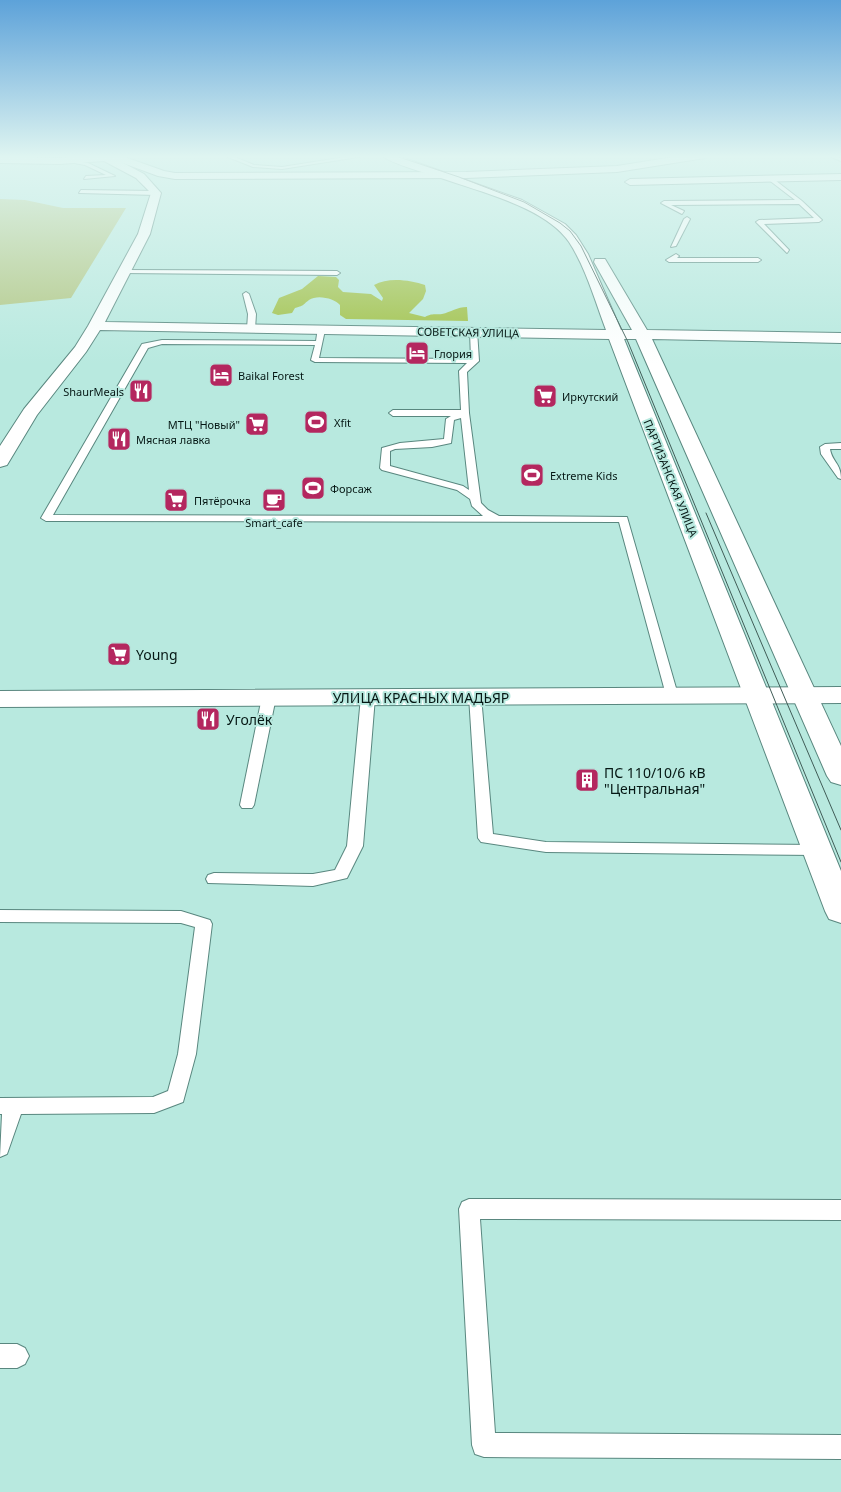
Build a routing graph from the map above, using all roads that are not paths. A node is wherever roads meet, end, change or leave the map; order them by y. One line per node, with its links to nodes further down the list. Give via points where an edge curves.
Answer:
1 (147, 225): 10 (street)
2 (559, 225): 16 (street, ПАРТИЗАНСКАЯ УЛИЦА, via 574,241 595,283)
3 (572, 225): 17 (street, via 587,238)
4 (684, 225): 6 (lane)
5 (762, 225): 7 (lane)
6 (673, 246)
7 (787, 250)
8 (676, 256): 9 (lane, via 669,260)
9 (758, 260)
10 (124, 272): 11 (lane); 13 (street)
11 (337, 273)
12 (246, 294): 14 (lane, via 252,314)
13 (96, 326): 14 (street, СОВЕТСКАЯ УЛИЦА); 24 (street, via 30,413)
14 (251, 328): 18 (street, СОВЕТСКАЯ УЛИЦА)
15 (474, 332): 16 (street, СОВЕТСКАЯ УЛИЦА); 18 (street, СОВЕТСКАЯ УЛИЦА); 20 (lane)
16 (614, 334): 17 (street, СОВЕТСКАЯ УЛИЦА); 31 (street, ПАРТИЗАНСКАЯ УЛИЦА)
17 (641, 334): 19 (street, СОВЕТСКАЯ УЛИЦА); 32 (street)
18 (320, 336): 20 (lane, via 315,360); 29 (lane, via 162,342 145,346 46,518)
19 (841, 338)
20 (475, 361): 22 (lane, via 463,371)
21 (393, 412): 22 (lane)
22 (465, 413): 28 (lane); 28 (lane, via 450,419 448,441 396,445 385,450 385,468 460,488)
23 (0, 431): 24 (street)
24 (20, 432): 26 (street)
25 (841, 446): 27 (lane, via 825,447 826,454)
26 (0, 461)
27 (841, 476)
28 (476, 498): 29 (lane, via 476,504 484,512)
29 (498, 519): 30 (lane, via 624,519)
30 (672, 695): 31 (street, УЛИЦА КРАСНЫХ МАДЬЯР); 34 (street, УЛИЦА КРАСНЫХ МАДЬЯР)
31 (757, 695): 32 (street, УЛИЦА КРАСНЫХ МАДЬЯР); 40 (street, ПАРТИЗАНСКАЯ УЛИЦА)
32 (804, 695): 33 (street, УЛИЦА КРАСНЫХ МАДЬЯР); 38 (street)
33 (841, 695)
34 (475, 696): 36 (street, УЛИЦА КРАСНЫХ МАДЬЯР); 40 (lane, via 486,838 546,847)
35 (269, 697): 36 (street, УЛИЦА КРАСНЫХ МАДЬЯР); 37 (street, УЛИЦА КРАСНЫХ МАДЬЯР); 39 (lane)
36 (368, 697): 41 (lane, via 355,846 341,874 313,880)
37 (0, 699)
38 (841, 776)
39 (247, 805)
40 (817, 850): 42 (street, ПАРТИЗАНСКАЯ УЛИЦА)
41 (214, 879)
42 (841, 912)
43 (0, 916): 44 (lane, via 181,917 204,924 187,1054 176,1096 154,1105)
44 (7, 1106): 45 (lane)
45 (0, 1148)
46 (841, 1210): 47 (lane, via 469,1209 484,1445)
47 (841, 1448)

